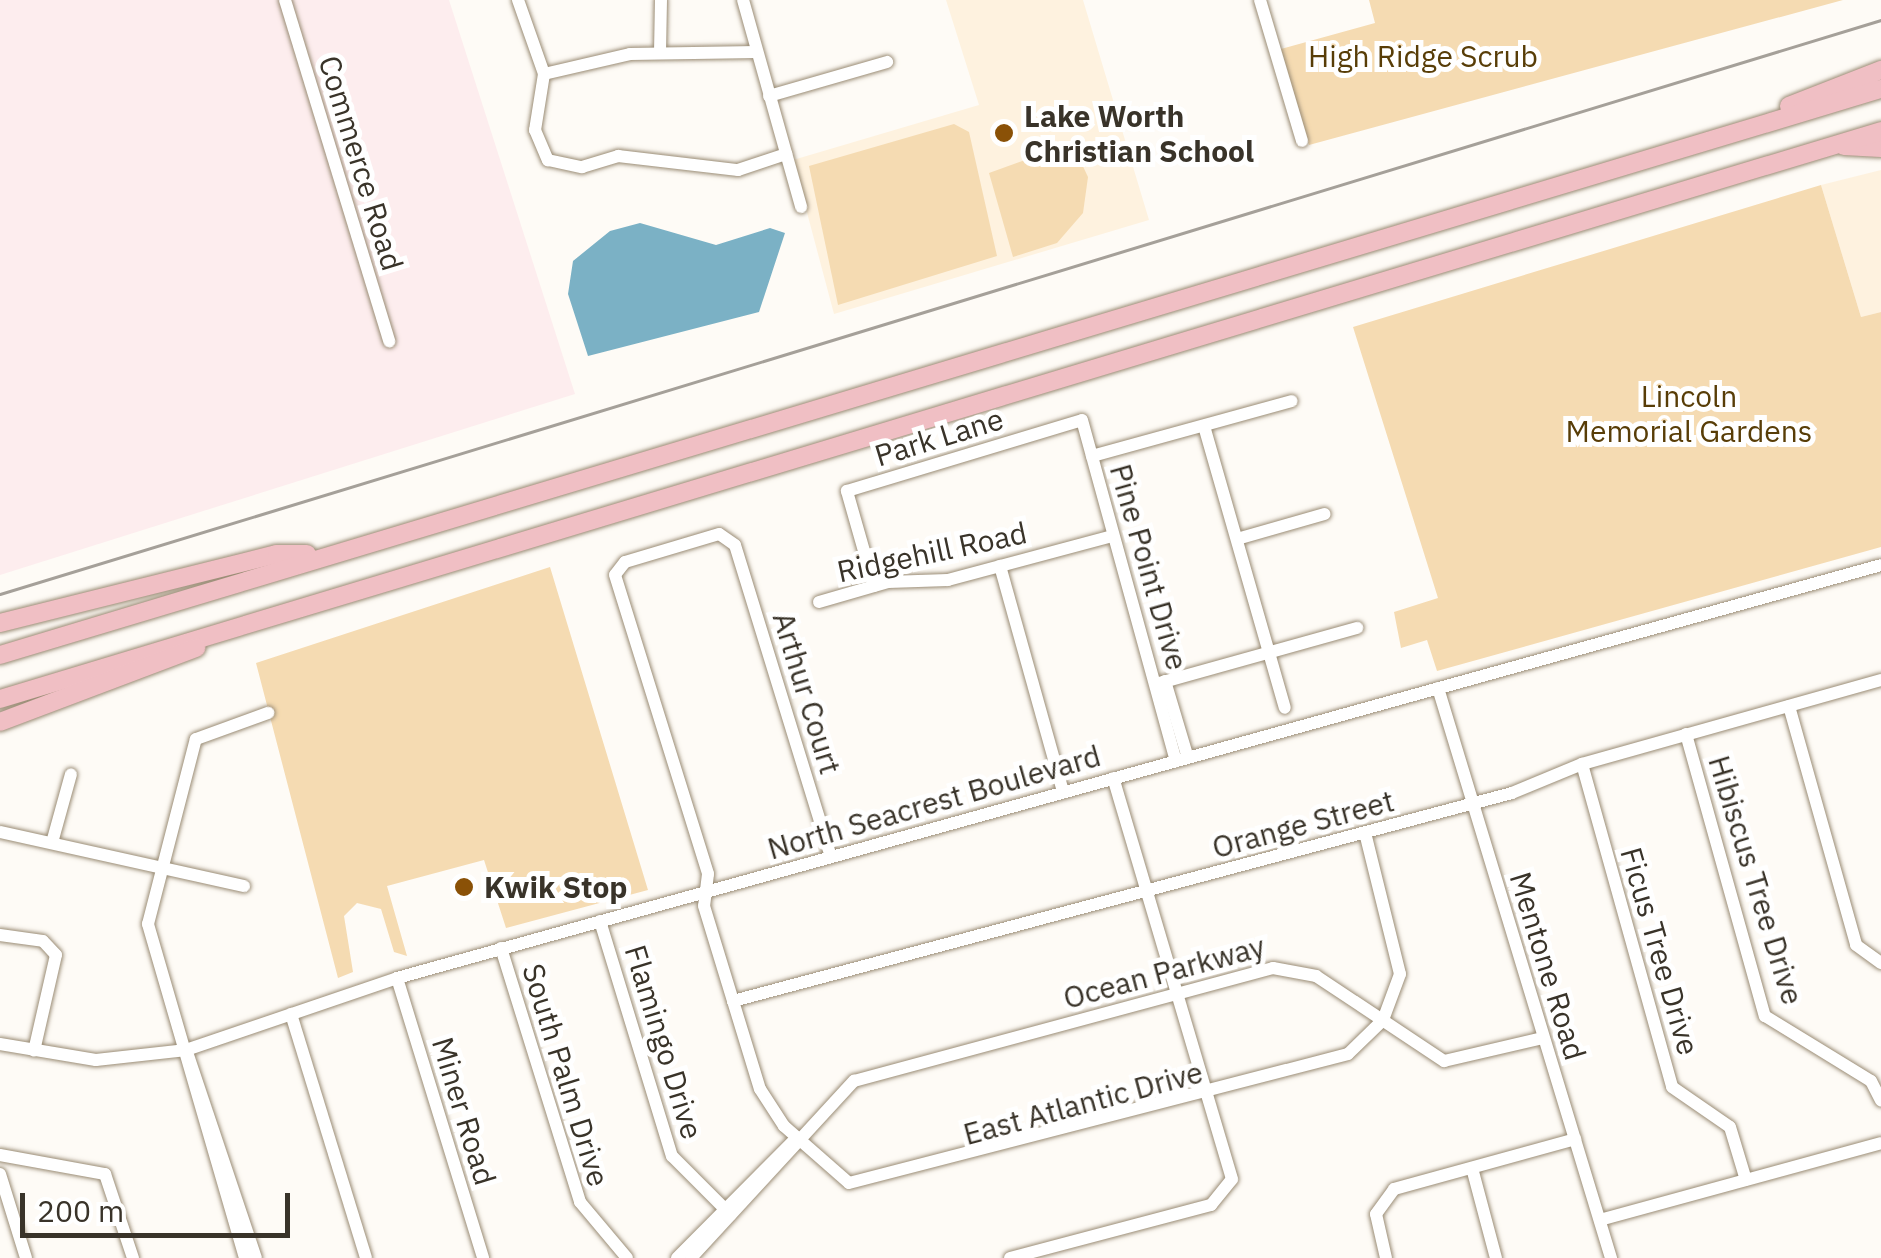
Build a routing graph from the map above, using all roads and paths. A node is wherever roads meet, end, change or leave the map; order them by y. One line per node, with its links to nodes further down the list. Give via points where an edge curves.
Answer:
1 (284, 0): 20 (street, Commerce Road)
2 (518, 0): 10 (street)
3 (661, 0): 6 (street)
4 (743, 0): 7 (street)
5 (1260, 0): 15 (street)
6 (660, 52): 7 (street); 10 (street)
7 (757, 52): 12 (street)
8 (888, 62): 12 (street)
9 (1881, 70): 13 (highway)
10 (544, 74): 18 (street, via 538,146 564,167 618,156 738,170)
11 (1881, 89): 13 (highway)
12 (769, 96): 18 (street)
13 (1770, 118): 28 (highway)
14 (1881, 132): 16 (highway)
15 (1302, 141)
16 (1833, 144): 17 (highway); 34 (highway)
17 (1881, 148)
18 (786, 154): 19 (street)
19 (802, 206)
20 (390, 341)
21 (1292, 401): 23 (street)
22 (1082, 420): 24 (street, Pine Point Drive); 31 (street, Park Lane, via 846,491)
23 (1204, 426): 24 (street); 27 (street)
24 (1092, 456): 26 (street, Pine Point Drive)
25 (1326, 514): 27 (street)
26 (1112, 536): 30 (street, Ridgehill Road); 39 (street, Pine Point Drive)
27 (1238, 539): 36 (street)
28 (323, 555): 33 (highway, via 278,554); 37 (highway)
29 (1881, 565): 40 (street, North Seacrest Boulevard)
30 (1000, 566): 31 (street, Ridgehill Road); 51 (street)
31 (874, 586): 32 (street, Ridgehill Road)
32 (820, 602)
33 (0, 624)
34 (246, 624): 41 (highway); 45 (highway, via 164,664)
35 (1357, 628): 36 (street)
36 (1269, 652): 39 (street); 43 (street)
37 (0, 655)
38 (1881, 680): 42 (street, Orange Street)
39 (1161, 682): 47 (street, Pine Point Drive)
40 (1438, 688): 47 (street, North Seacrest Boulevard); 52 (street, Mentone Road)
41 (0, 698)
42 (1789, 706): 46 (street, Orange Street); 64 (street, via 1856,945)
43 (1285, 708)
44 (268, 713): 57 (street, via 201,735)
45 (0, 722)
46 (1686, 734): 48 (street, Orange Street); 75 (street, Hibiscus Tree Drive, via 1765,1016 1871,1081)
47 (1182, 759): 50 (street, North Seacrest Boulevard)
48 (1582, 764): 52 (street, Orange Street); 82 (street, Ficus Tree Drive, via 1672,1087 1730,1128)
49 (71, 774): 55 (street)
50 (1113, 778): 51 (street, North Seacrest Boulevard); 59 (street)
51 (1063, 792): 56 (street, North Seacrest Boulevard)
52 (1474, 804): 54 (street, Orange Street); 70 (street, Mentone Road)
53 (0, 832): 55 (street)
54 (1365, 833): 59 (street, Orange Street); 69 (street, via 1400,951)
55 (52, 839): 57 (street)
56 (831, 857): 60 (street, North Seacrest Boulevard); 60 (street, Arthur Court, via 736,545 719,534 625,562 615,575)
57 (162, 866): 58 (street); 73 (street, via 149,930)
58 (244, 886)
59 (1148, 891): 66 (street); 67 (street, Orange Street)
60 (706, 892): 61 (street, North Seacrest Boulevard); 67 (street)
61 (600, 921): 63 (street, North Seacrest Boulevard); 84 (street, Flamingo Drive, via 672,1156)
62 (0, 935): 72 (street, via 53,949)
63 (501, 948): 65 (street, North Seacrest Boulevard); 93 (street, South Palm Drive, via 580,1202)
64 (1881, 964)
65 (397, 978): 68 (street, North Seacrest Boulevard); 92 (street, Miner Road)
66 (1178, 993): 69 (street, Ocean Parkway, via 1293,966); 74 (street); 76 (street, Ocean Parkway, via 854,1081)
67 (733, 1001): 76 (street, via 763,1098)
68 (290, 1014): 73 (street, North Seacrest Boulevard); 91 (street)
69 (1383, 1020): 70 (street, Ocean Parkway, via 1444,1060); 74 (street, East Atlantic Drive, via 1335,1060)
70 (1544, 1038): 77 (street, Mentone Road)
71 (0, 1044): 72 (street, North Seacrest Boulevard)
72 (34, 1050): 73 (street, North Seacrest Boulevard, via 121,1060)
73 (186, 1050): 83 (street)
74 (1210, 1095): 76 (street, East Atlantic Drive, via 863,1186); 86 (street, via 1231,1186 1211,1204)
75 (1881, 1101)
76 (796, 1137): 84 (street, Ocean Parkway)
77 (1575, 1139): 80 (street); 85 (street, Mentone Road)
78 (1881, 1143): 82 (street)
79 (0, 1155): 88 (street, via 104,1174)
80 (1472, 1168): 96 (street, via 1394,1190 1378,1208); 97 (street)
81 (0, 1174): 87 (street)
82 (1746, 1180): 85 (street)
83 (236, 1210): 89 (street); 90 (street)
84 (727, 1211): 94 (street, Ocean Parkway); 95 (street, Ocean Parkway)
85 (1600, 1220): 98 (street, Mentone Road)
86 (1018, 1257)
87 (26, 1258)
88 (133, 1258)
89 (245, 1258)
90 (256, 1258)
91 (366, 1258)
92 (483, 1258)
93 (627, 1258)
94 (677, 1258)
95 (691, 1258)
96 (1386, 1258)
97 (1496, 1258)
98 (1611, 1258)

